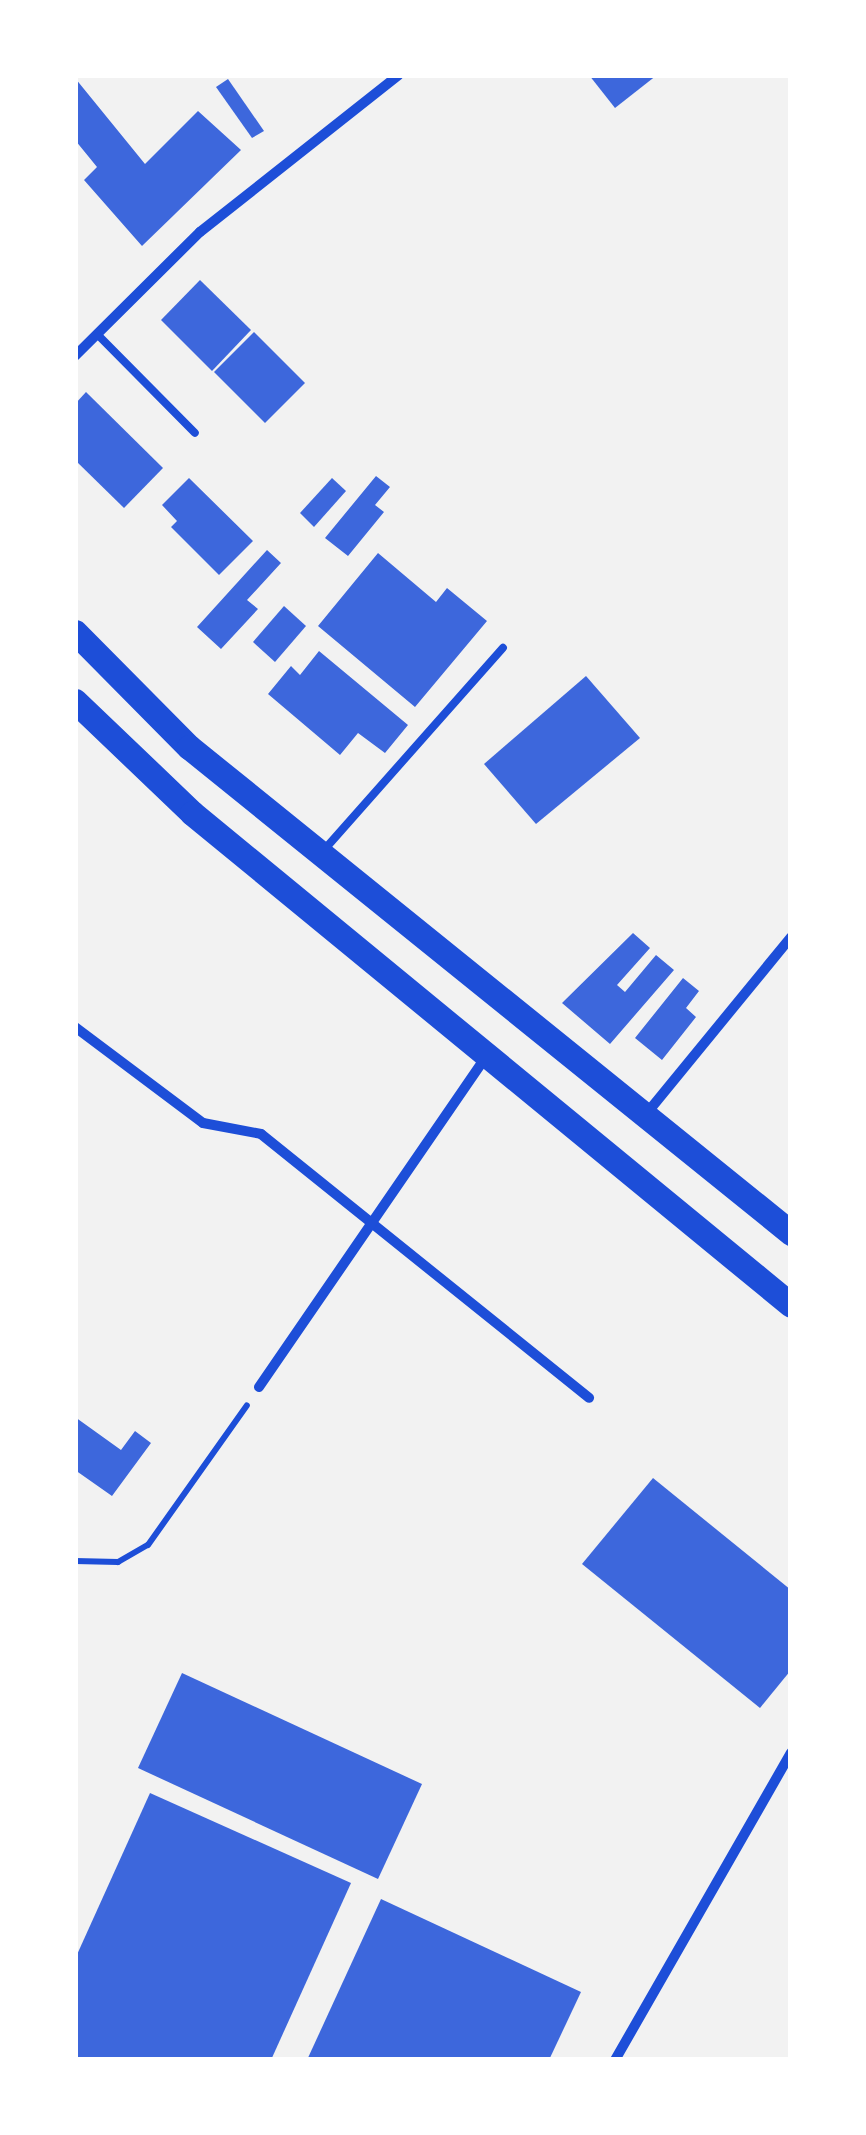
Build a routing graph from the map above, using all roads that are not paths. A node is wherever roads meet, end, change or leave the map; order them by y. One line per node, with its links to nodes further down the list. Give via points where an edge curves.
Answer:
1 (398, 75): 2 (street, via 200,232)
2 (97, 334): 3 (street); 4 (lane)
3 (75, 356)
4 (195, 433)
5 (75, 632): 8 (main road, via 189,747)
6 (503, 648): 8 (lane)
7 (75, 701): 11 (main road, via 192,812)
8 (321, 854): 12 (main road)
9 (791, 936): 12 (street)
10 (75, 1027): 13 (street, via 203,1122 261,1134)
11 (486, 1056): 13 (street); 15 (main road)
12 (646, 1112): 14 (main road)
13 (372, 1222): 16 (street); 17 (street)
14 (791, 1233)
15 (791, 1305)
16 (260, 1387)
17 (589, 1398)
18 (791, 1754): 19 (street)
19 (615, 2060)

